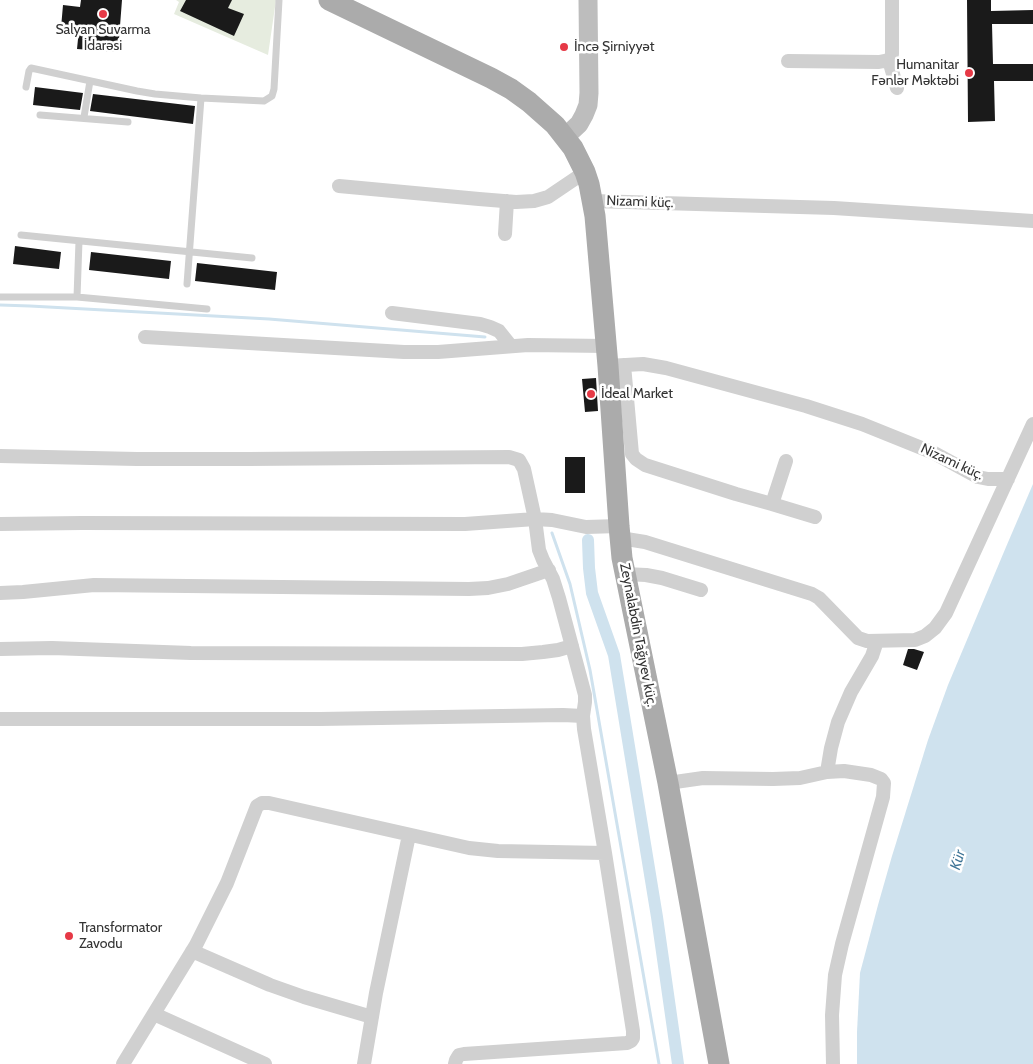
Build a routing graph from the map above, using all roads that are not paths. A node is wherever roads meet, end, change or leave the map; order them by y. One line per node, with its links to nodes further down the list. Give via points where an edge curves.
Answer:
1 (279, 0): 10 (lane, via 272,96 264,101)
2 (330, 0): 14 (main road, Nizami küç., via 511,89 544,114)
3 (588, 0): 14 (street, via 588,105 579,124)
4 (892, 0): 6 (street, via 892,54)
5 (788, 60): 6 (street)
6 (889, 60): 9 (street)
7 (90, 81): 8 (lane, via 31,68); 10 (lane, via 137,91); 12 (lane)
8 (26, 87)
9 (897, 88)
10 (201, 98): 23 (lane)
11 (40, 115): 12 (lane)
12 (84, 117): 13 (lane)
13 (128, 122)
14 (565, 137): 15 (main road, Nizami küç.)
15 (585, 172): 17 (street, via 548,197 534,201); 18 (main road, Nizami küç.)
16 (339, 186): 17 (street)
17 (507, 201): 20 (street)
18 (593, 201): 19 (street, Nizami küç., via 834,208); 32 (main road, Zeynalabdin Tağıyev küç.)
19 (1033, 221)
20 (505, 234)
21 (21, 235): 22 (lane)
22 (79, 241): 23 (lane); 27 (lane)
23 (190, 252): 24 (lane); 25 (lane)
24 (252, 258)
25 (187, 284)
26 (0, 297): 27 (lane)
27 (77, 297): 28 (lane)
28 (207, 309)
29 (392, 313): 31 (street, via 480,324 499,331)
30 (145, 337): 31 (street, Nizami küç., via 404,352)
31 (510, 346): 32 (street, Nizami küç., via 528,345)
32 (613, 359): 36 (street, Nizami küç., via 666,368 806,406 934,452 978,476); 37 (street, via 632,454 636,459 654,468); 41 (main road, Zeynalabdin Tağıyev küç.)
33 (1033, 424): 36 (street)
34 (0, 456): 39 (street, via 220,459 509,456 519,460 524,469)
35 (786, 461): 37 (street)
36 (1008, 479): 46 (street, via 946,613 935,628 915,640)
37 (772, 504): 38 (street)
38 (815, 518)
39 (534, 519): 40 (street, via 465,524); 41 (street); 42 (street, via 539,550)
40 (0, 524)
41 (619, 532): 43 (main road, Zeynalabdin Tağıyev küç.); 46 (street, via 812,594 858,638)
42 (548, 570): 45 (street, via 508,584 469,589 94,585); 47 (street, via 560,598)
43 (625, 574): 44 (street, via 662,578); 52 (main road, Zeynalabdin Tağıyev küç.)
44 (701, 590)
45 (0, 593)
46 (877, 642): 51 (street, via 838,722)
47 (572, 646): 48 (street, via 522,654); 49 (street, via 585,695)
48 (0, 649)
49 (583, 716): 50 (street); 54 (street)
50 (0, 719)
51 (827, 772): 52 (street, via 773,780 703,778); 63 (street, via 871,775 884,783 835,975)
52 (668, 783): 62 (main road, Zeynalabdin Tağıyev küç.)
53 (409, 835): 54 (street, via 498,851); 55 (street, via 262,803 257,806 227,883); 57 (street)
54 (605, 853): 61 (street, via 633,1031 631,1041 464,1054 459,1055)
55 (192, 951): 56 (street); 57 (street, via 270,985)
56 (154, 1014): 58 (street); 59 (street)
57 (372, 1018): 60 (street)
58 (123, 1064)
59 (265, 1064)
60 (364, 1064)
61 (456, 1064)
62 (720, 1064)
63 (833, 1064)

